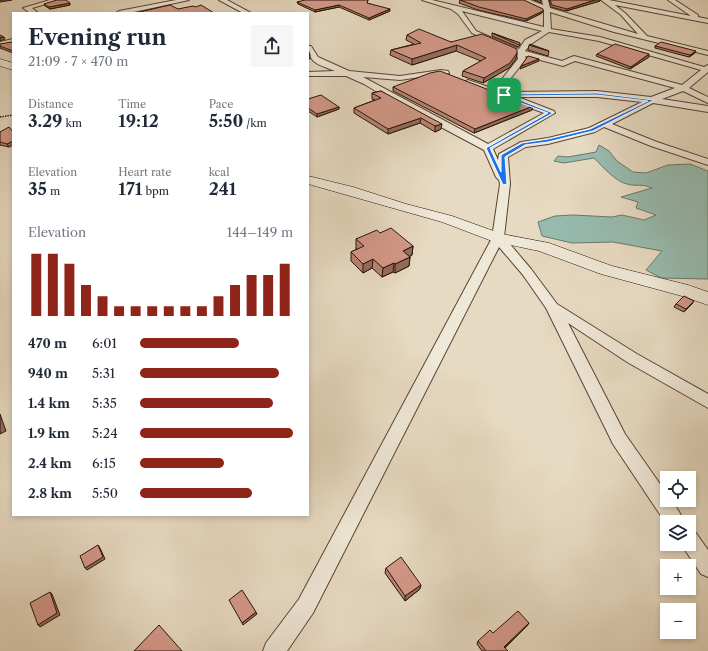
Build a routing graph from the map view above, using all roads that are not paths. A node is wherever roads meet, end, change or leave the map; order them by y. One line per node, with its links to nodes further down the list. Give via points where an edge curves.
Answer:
1 (57, 0): 10 (street, via 26,8)
2 (186, 0): 11 (street)
3 (222, 0): 12 (street)
4 (425, 0): 9 (street)
5 (525, 0): 8 (street)
6 (604, 0): 13 (street); 16 (street, via 623,14)
7 (671, 0): 13 (street)
8 (546, 4): 15 (street); 16 (street, via 616,31)
9 (453, 7): 15 (street); 20 (street, via 474,32)
10 (34, 12)
11 (127, 12)
12 (246, 12)
13 (701, 19): 14 (street)
14 (708, 21)
15 (548, 30): 20 (street, via 528,42); 22 (street, via 600,39)
16 (645, 38): 21 (street)
17 (12, 41): 18 (street)
18 (0, 44)
19 (309, 50): 23 (street, via 315,59)
20 (520, 52): 25 (street, via 563,64 574,58); 26 (street, via 522,59 506,79)
21 (708, 53)
22 (707, 69): 25 (street)
23 (344, 73): 24 (street); 26 (street, via 400,78 442,72); 31 (street, via 367,82)
24 (309, 74)
25 (683, 88): 27 (street); 28 (street)
26 (504, 95): 27 (street, via 597,94); 31 (street, via 551,113)
27 (652, 100): 29 (street); 30 (street)
28 (708, 100)
29 (708, 109)
30 (604, 124): 32 (street); 34 (street, via 592,130 524,144 503,156)
31 (488, 148): 34 (street)
32 (708, 162)
33 (309, 180): 35 (street, via 447,219)
34 (505, 184): 35 (street)
35 (498, 238): 36 (street, via 543,247 607,270 688,291); 37 (street); 42 (street, via 306,606)
36 (708, 299)
37 (552, 306): 38 (street, via 632,358); 39 (street, via 619,439)
38 (708, 402)
39 (671, 515)
40 (696, 550): 41 (street)
41 (708, 567)
42 (274, 651)

